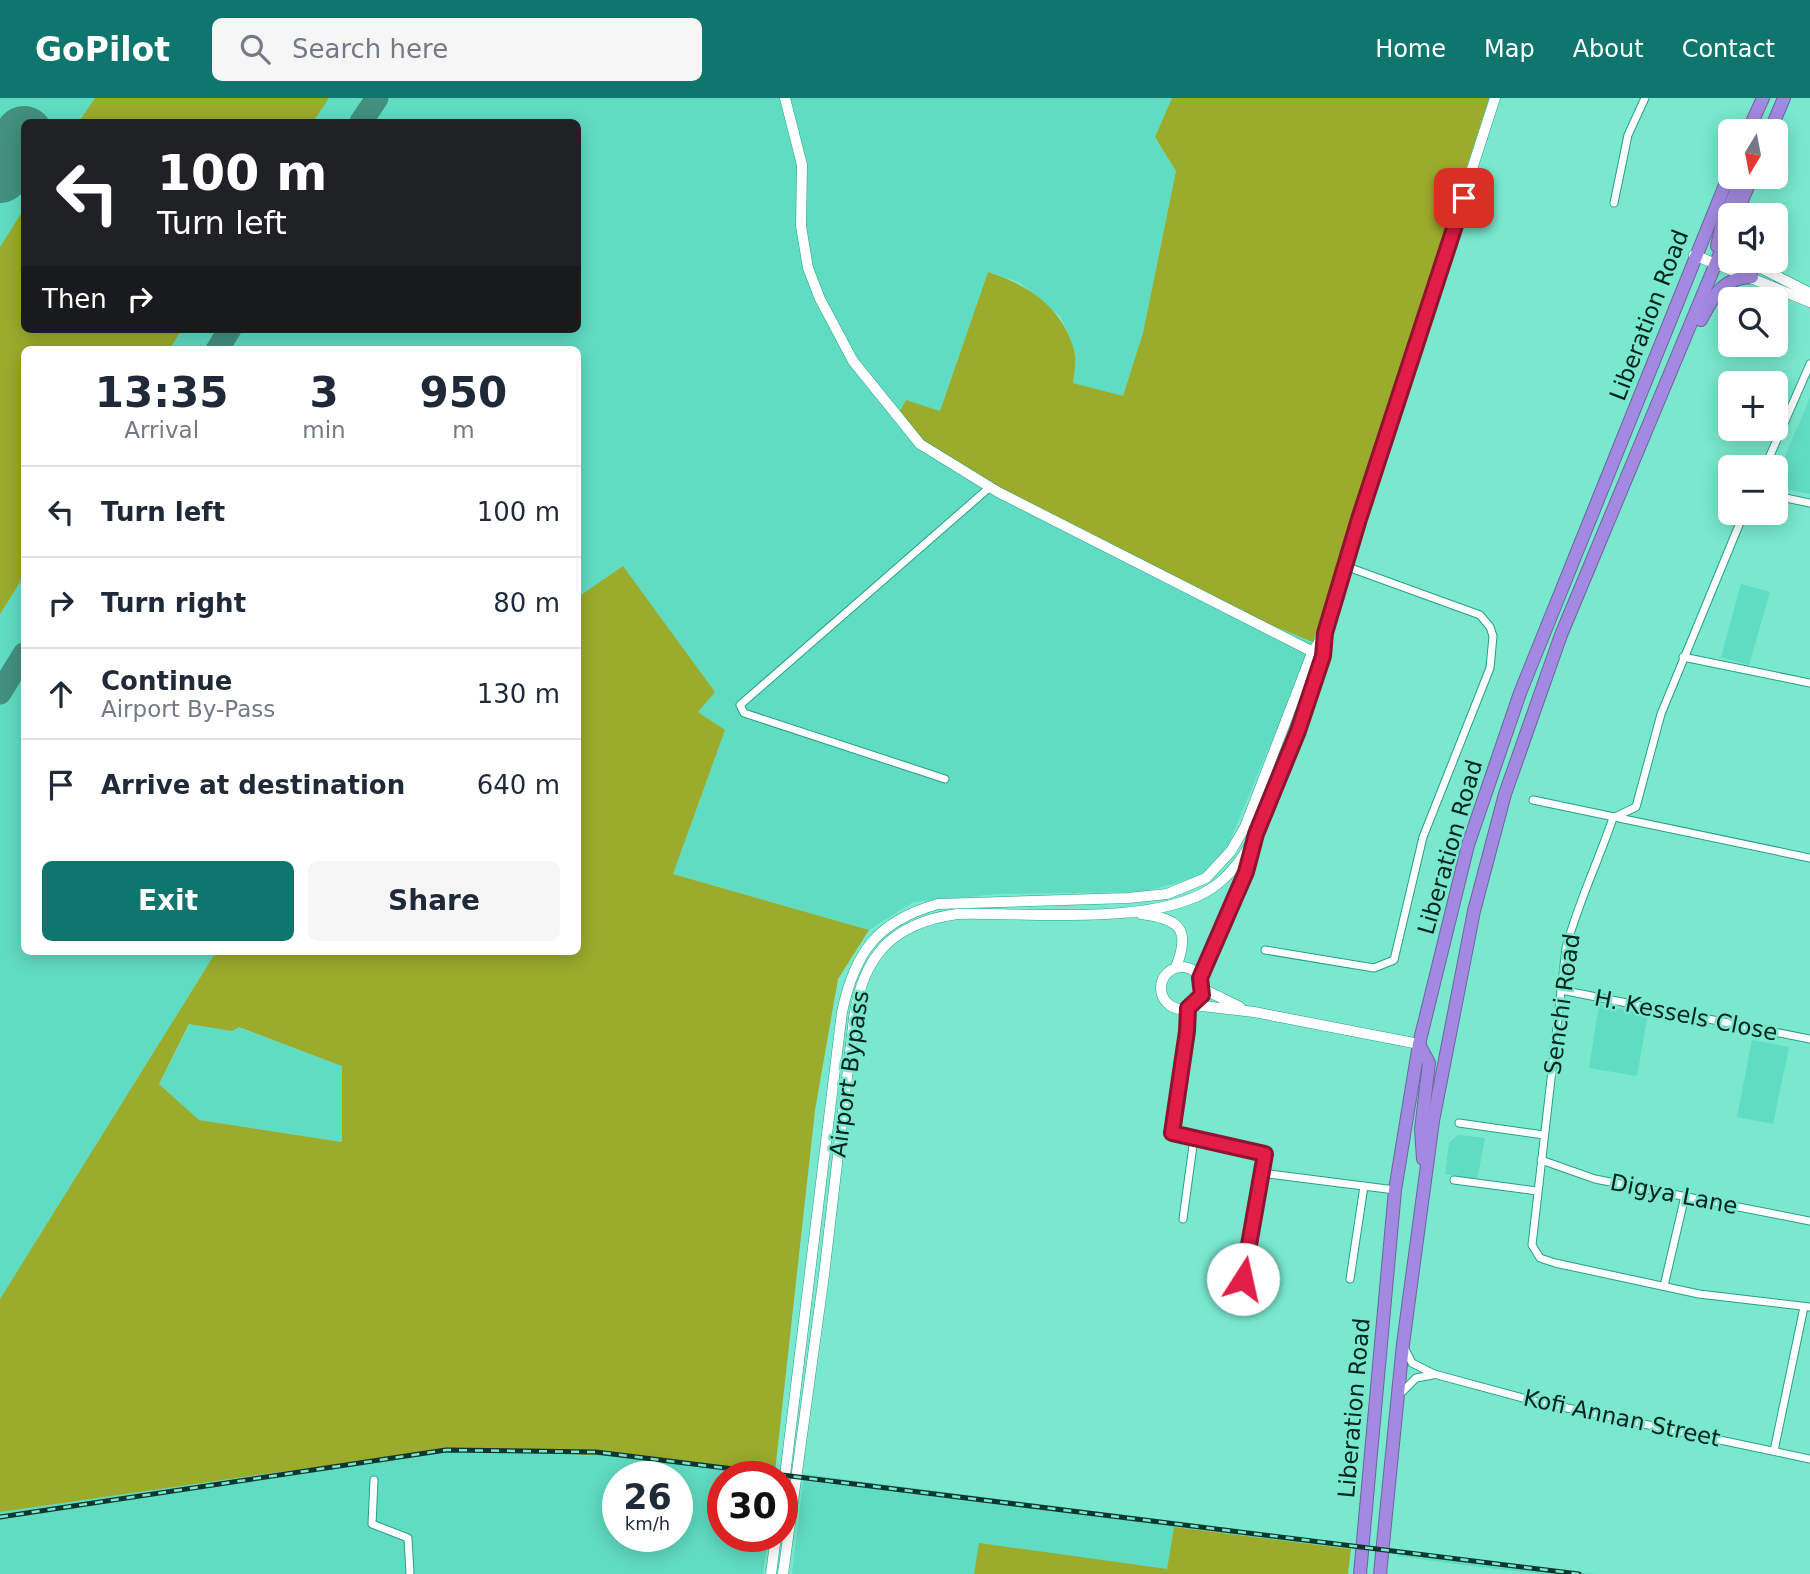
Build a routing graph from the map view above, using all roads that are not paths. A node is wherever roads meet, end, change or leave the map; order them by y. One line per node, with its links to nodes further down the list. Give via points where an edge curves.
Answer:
1 (785, 98): 22 (main road, via 802,165 802,226 808,268 832,326 877,393 920,444)
2 (1495, 98): 26 (main road)
3 (1645, 98): 9 (street, via 1628,135)
4 (1763, 98): 6 (highway)
5 (1784, 98): 7 (highway)
6 (1755, 118)
7 (1775, 119)
8 (1723, 189): 10 (highway, Liberation Road)
9 (1614, 203)
10 (1700, 240): 11 (main road); 12 (highway, Liberation Road)
11 (1718, 247)
12 (1694, 255): 14 (main road); 46 (highway, Liberation Road, via 1520,693 1468,845)
13 (1718, 259): 14 (highway, Liberation Road)
14 (1716, 263): 16 (main road); 19 (highway, Liberation Road)
15 (1771, 273): 17 (main road)
16 (1752, 276): 18 (main road); 19 (highway, via 1732,279 1720,288)
17 (1810, 293)
18 (1810, 302)
19 (1686, 335): 51 (highway, Liberation Road, via 1561,635 1505,794 1474,911)
20 (1810, 364): 21 (street)
21 (1770, 455)
22 (990, 487): 28 (main road); 32 (street, via 740,705 744,713)
23 (1788, 498): 24 (street)
24 (1810, 503)
25 (1739, 525): 30 (street)
26 (1345, 566): 27 (main road); 38 (street, via 1480,615 1493,636 1490,668 1423,837 1394,960 1374,968)
27 (1325, 633): 28 (main road, Airport Bypass); 29 (main road)
28 (1312, 653): 29 (main road); 69 (main road, Airport Bypass, via 1245,827 1206,878 1181,890 1128,898 938,904 892,923 868,945 851,977 842,1012)
29 (1323, 656): 35 (main road)
30 (1683, 657): 31 (street); 34 (street, via 1661,714 1636,807)
31 (1810, 683)
32 (945, 779)
33 (1533, 800): 34 (street)
34 (1613, 818): 36 (street); 42 (street, Senchi Road, via 1577,909)
35 (1256, 834): 37 (main road, Airport Bypass, via 1236,866 1210,890); 40 (main road, via 1246,872)
36 (1810, 858)
37 (1133, 913): 39 (main road, via 1162,917 1177,926 1184,943); 74 (main road, Airport Bypass, via 933,917 890,939 870,964 855,1007)
38 (1265, 950)
39 (1176, 967): 40 (main road, via 1191,968); 43 (main road, via 1162,979 1163,998 1169,1005)
40 (1200, 978): 41 (main road)
41 (1203, 989): 43 (main road); 44 (main road)
42 (1561, 990): 45 (street, H. Kessels Close); 48 (street, Senchi Road)
43 (1191, 1007): 44 (main road); 49 (street, via 1171,1132)
44 (1254, 1012): 46 (main road)
45 (1810, 1039)
46 (1419, 1044): 51 (highway, via 1429,1063 1421,1129); 55 (highway, Liberation Road)
47 (1460, 1123): 48 (street)
48 (1544, 1135): 50 (street, Senchi Road)
49 (1194, 1138): 52 (street, via 1265,1153); 58 (street)
50 (1541, 1160): 56 (street, Senchi Road); 57 (street, Digya Lane, via 1595,1179)
51 (1427, 1169): 64 (highway, Liberation Road)
52 (1261, 1172): 54 (street); 62 (street)
53 (1454, 1180): 56 (street)
54 (1364, 1186): 55 (street); 60 (street)
55 (1395, 1189): 75 (highway, Liberation Road)
56 (1537, 1191): 61 (street, Senchi Road, via 1532,1244 1540,1258)
57 (1685, 1196): 59 (street, Digya Lane); 61 (street)
58 (1183, 1219)
59 (1810, 1221)
60 (1350, 1279)
61 (1664, 1286): 63 (street, Senchi Road)
62 (1238, 1306)
63 (1807, 1307): 67 (street)
64 (1403, 1344): 65 (street, Kofi Annan Street, via 1412,1363); 66 (highway, Liberation Road)
65 (1434, 1374): 66 (street, via 1410,1381); 67 (street, Kofi Annan Street, via 1534,1401)
66 (1397, 1397): 76 (highway, Liberation Road)
67 (1774, 1451): 68 (street, Kofi Annan Street)
68 (1810, 1459)
69 (787, 1461)
70 (374, 1480): 72 (street, via 372,1524 408,1538)
71 (774, 1552): 73 (main road)
72 (410, 1574)
73 (771, 1574)
74 (783, 1574)
75 (1360, 1574)
76 (1380, 1574)

